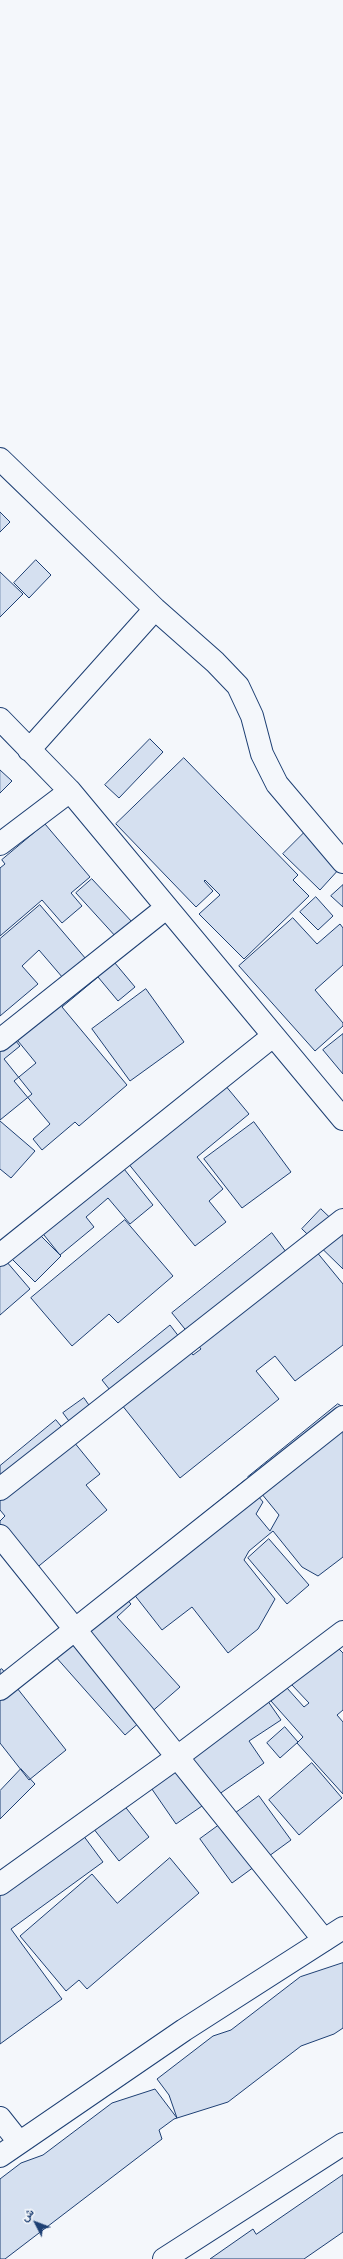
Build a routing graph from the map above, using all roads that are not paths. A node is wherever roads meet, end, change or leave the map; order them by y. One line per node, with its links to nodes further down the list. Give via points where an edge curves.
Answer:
1 (0, 459): 2 (street)
2 (155, 609): 4 (street); 7 (street, via 238,686 252,716 262,754 277,784)
3 (0, 720): 4 (street)
4 (30, 750): 5 (street)
5 (70, 791): 6 (street); 8 (street)
6 (0, 844)
7 (343, 862)
8 (166, 908): 9 (street); 10 (street)
9 (273, 1036): 11 (street); 13 (street)
10 (0, 1040)
11 (343, 1119)
12 (343, 1220): 15 (street)
13 (0, 1255)
14 (343, 1417): 17 (street)
15 (0, 1489)
16 (0, 1536): 17 (street)
17 (75, 1630): 19 (street); 20 (street)
18 (343, 1632): 20 (street)
19 (0, 1689)
20 (176, 1758): 21 (street); 23 (street)
21 (0, 1884)
22 (343, 1928): 23 (street)
23 (324, 1940): 25 (street, via 184,2030)
24 (0, 2118): 25 (street)
25 (19, 2142): 27 (street)
26 (343, 2144): 28 (street)
27 (0, 2156)
28 (164, 2259)

